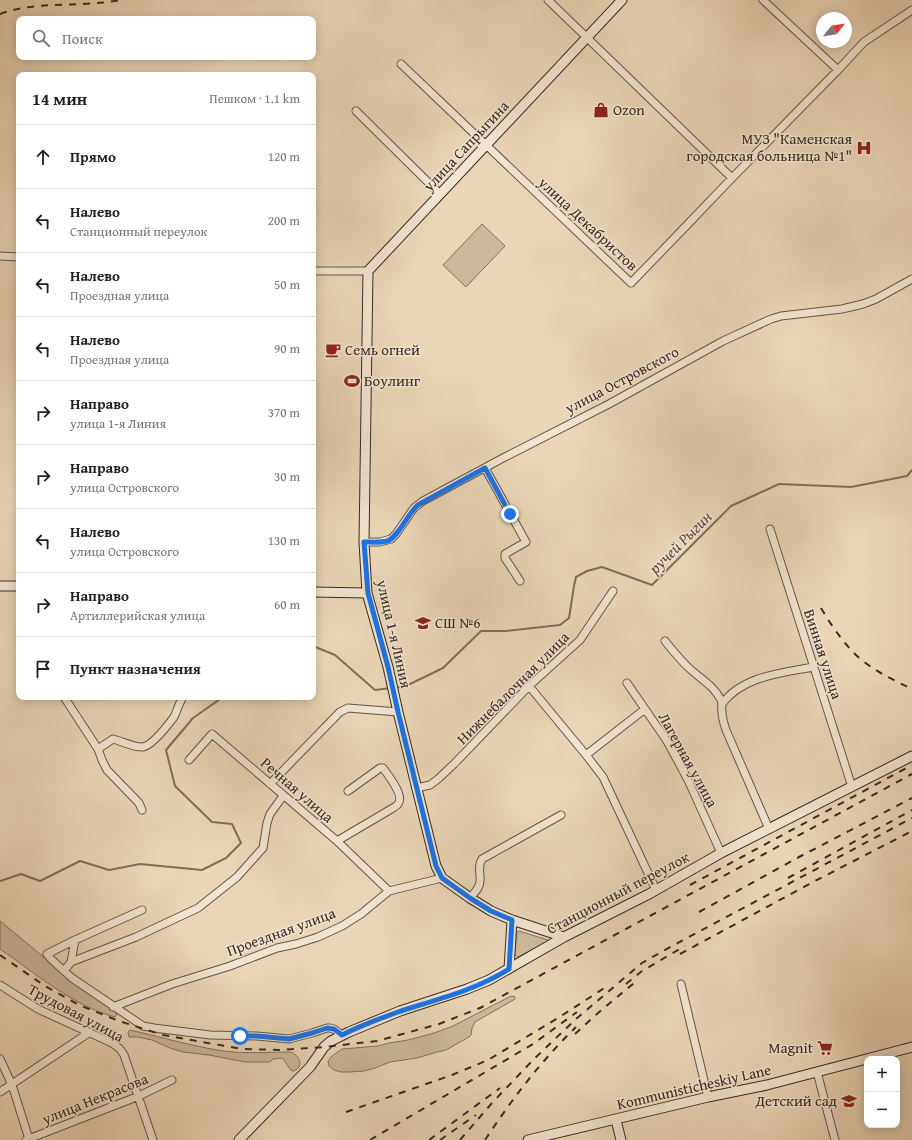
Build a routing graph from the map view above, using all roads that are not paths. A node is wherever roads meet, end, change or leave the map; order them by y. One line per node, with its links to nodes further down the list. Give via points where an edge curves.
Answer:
1 (548, 0): 5 (street)
2 (622, 0): 5 (street, улица Сапрыгина)
3 (763, 0): 7 (street)
4 (912, 10): 7 (street, улица Декабристов, via 864,42)
5 (587, 37): 9 (street, улица Сапрыгина); 10 (street)
6 (401, 64): 9 (street)
7 (838, 70): 10 (street, улица Декабристов)
8 (356, 110): 11 (street)
9 (486, 145): 10 (street, улица Декабристов, via 631,283); 11 (street, улица Сапрыгина)
10 (732, 178)
11 (440, 194): 15 (street, улица Сапрыгина)
12 (0, 256): 13 (street)
13 (16, 257)
14 (316, 271): 15 (street)
15 (368, 271): 19 (street, улица 1-я Линия)
16 (912, 279): 17 (street, улица Островского, via 863,304 771,319 723,341)
17 (485, 468): 19 (street, улица Островского, via 414,508 391,539); 20 (street, via 526,542 505,554)
18 (770, 529): 27 (street, Винная улица)
19 (364, 542): 25 (street, улица 1-я Линия)
20 (520, 581)
21 (0, 586): 22 (street)
22 (16, 586)
23 (613, 591): 29 (street, Нижнебалочная улица, via 580,640)
24 (316, 592): 25 (street)
25 (368, 593): 34 (street, улица 1-я Линия)
26 (665, 641): 32 (street, via 687,666 712,688)
27 (813, 667): 32 (street, via 771,675 744,684 730,694); 40 (street, Винная улица)
28 (627, 683): 33 (street, Лагерная улица)
29 (529, 686): 36 (street); 41 (street, Нижнебалочная улица, via 438,779 430,785)
30 (66, 700): 35 (street)
31 (182, 700): 35 (street, via 173,717 151,744 138,747 113,739)
32 (722, 704): 46 (street, via 726,730)
33 (645, 709): 36 (street); 48 (street, Лагерная улица, via 667,741 688,780)
34 (398, 712): 39 (street, via 348,708 344,710 334,717); 41 (street, улица 1-я Линия)
35 (98, 748): 44 (street, via 107,770 139,803)
36 (586, 755): 50 (street, via 603,777)
37 (912, 756): 40 (street, Станционный переулок)
38 (189, 760): 39 (street, Речная улица, via 212,734)
39 (270, 784): 43 (street, Речная улица)
40 (852, 786): 46 (street, Станционный переулок)
41 (416, 788): 49 (street, улица 1-я Линия, via 436,866)
42 (348, 791): 47 (street, via 383,768 398,791 400,800 393,808)
43 (283, 796): 47 (street, Речная улица); 57 (street, via 270,814 263,848 237,877 198,908 136,937)
44 (142, 810)
45 (561, 815): 52 (street, via 482,859 479,866 481,881)
46 (769, 829): 48 (street, Станционный переулок)
47 (337, 841): 51 (street, Речная улица)
48 (721, 853): 50 (street, Станционный переулок)
49 (442, 878): 51 (street, Проездная улица); 52 (street)
50 (656, 890): 55 (street, Станционный переулок)
51 (390, 891): 62 (street, Проездная улица, via 361,914 318,937 277,948)
52 (470, 898): 54 (street)
53 (142, 910): 56 (street)
54 (512, 920): 55 (street); 58 (street)
55 (564, 937): 58 (street, Станционный переулок)
56 (75, 940): 57 (street); 59 (street, via 47,954)
57 (71, 962): 59 (street)
58 (509, 969): 64 (street, Станционный переулок, via 467,989 400,1011)
59 (64, 971): 62 (street)
60 (681, 984): 72 (street)
61 (0, 985): 63 (street, Трудовая улица, via 38,1009)
62 (113, 1007): 64 (street, via 143,1026 185,1033 289,1039 327,1028 334,1029)
63 (90, 1032): 69 (street); 71 (street, Трудовая улица, via 122,1050)
64 (342, 1035): 76 (street, Станционный переулок, via 331,1041 310,1067)
65 (912, 1047): 67 (street, Kommunisticheskiy Lane)
66 (0, 1059): 69 (street)
67 (817, 1072): 72 (street, Kommunisticheskiy Lane); 79 (street)
68 (172, 1080): 71 (street, улица Некрасова)
69 (12, 1085): 70 (street); 74 (street)
70 (0, 1092)
71 (139, 1096): 74 (street, улица Некрасова); 75 (street, Трудовая улица)
72 (708, 1097): 73 (street, Kommunisticheskiy Lane)
73 (616, 1120): 77 (street, Kommunisticheskiy Lane); 78 (street)
74 (28, 1139)
75 (153, 1140)
76 (239, 1140)
77 (528, 1140)
78 (621, 1140)
79 (835, 1140)

